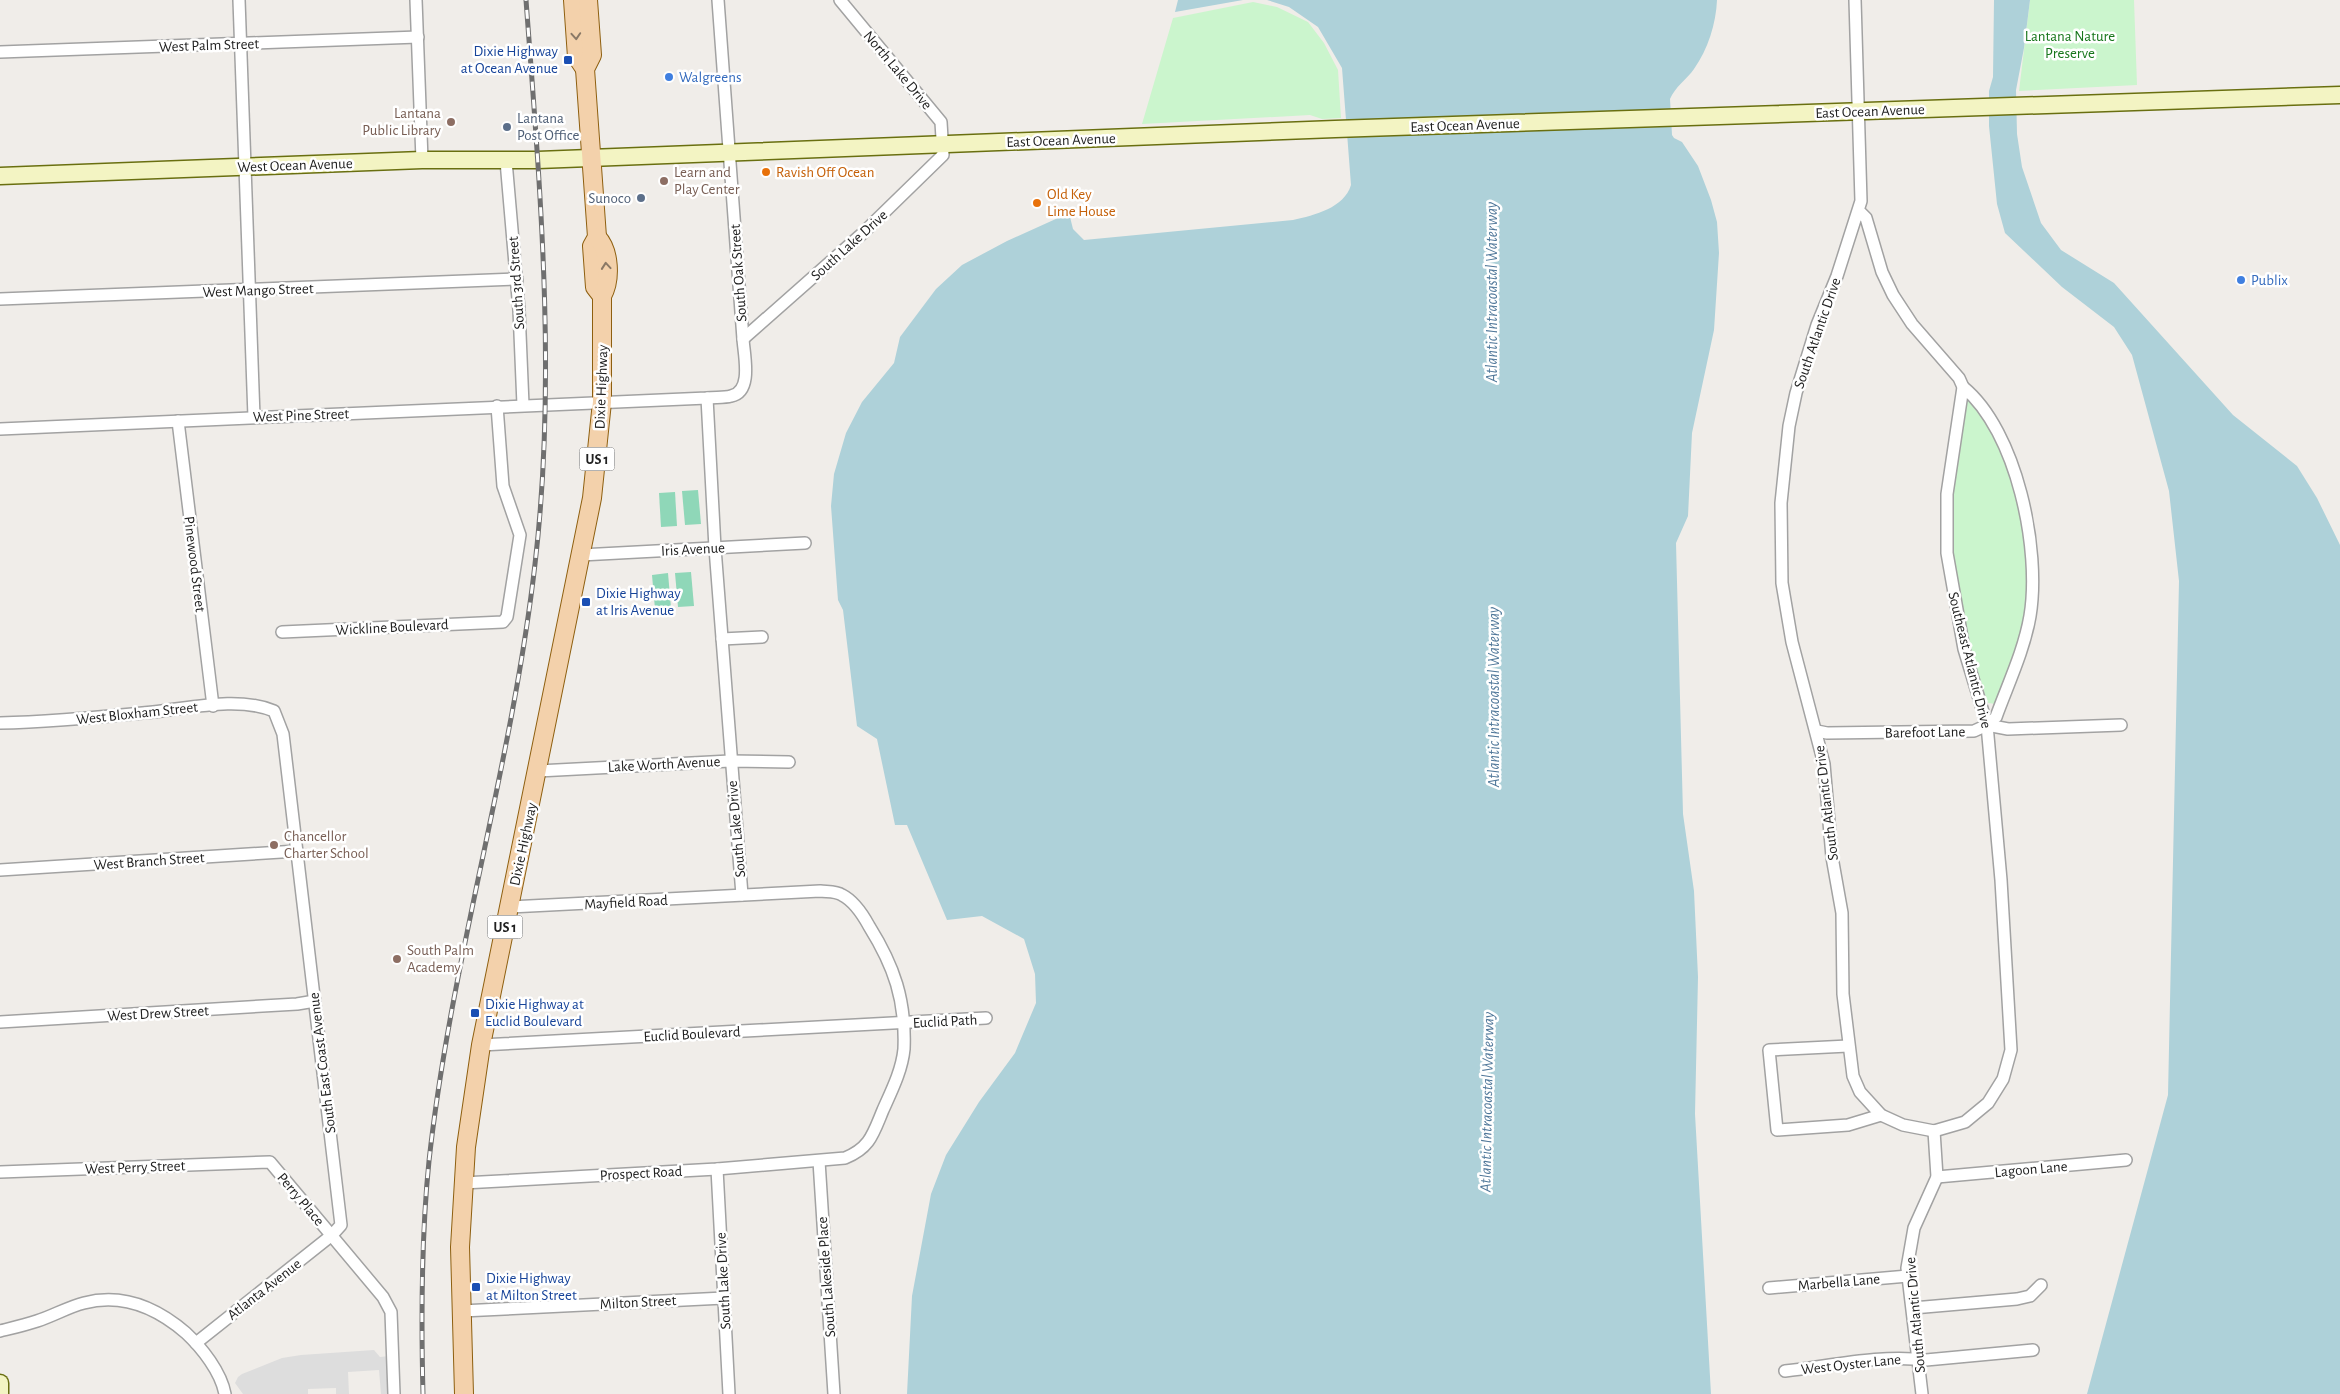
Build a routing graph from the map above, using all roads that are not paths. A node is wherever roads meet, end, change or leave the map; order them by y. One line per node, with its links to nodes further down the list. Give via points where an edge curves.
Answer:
1 (240, 0): 9 (street)
2 (416, 0): 8 (street)
3 (573, 0): 11 (main road, Dixie Highway / US 1, one-way to 11, via 577,57)
4 (588, 0): 11 (main road, Dixie Highway / US 1, via 592,55)
5 (718, 0): 15 (street, South Oak Street)
6 (840, 0): 14 (street, North Lake Drive, via 941,122)
7 (1855, 0): 13 (street, South Atlantic Drive)
8 (418, 37): 9 (street, West Palm Street); 17 (street)
9 (241, 43): 10 (street, West Palm Street); 19 (street)
10 (0, 52)
11 (585, 69): 16 (main road, Dixie Highway / US 1)
12 (2340, 95): 13 (main road, East Ocean Avenue)
13 (1859, 111): 14 (main road, East Ocean Avenue); 21 (street, South Atlantic Drive, via 1862,193)
14 (944, 144): 15 (main road, East Ocean Avenue); 25 (street, South Lake Drive, via 942,158)
15 (729, 151): 16 (main road, East Ocean Avenue); 25 (street, South Oak Street)
16 (591, 158): 18 (main road, West Ocean Avenue); 28 (main road, Dixie Highway / US 1, via 597,237 592,246 595,287 602,296)
17 (422, 160): 18 (main road, West Ocean Avenue); 19 (main road, West Ocean Avenue)
18 (506, 161): 22 (street, South 3rd Street)
19 (246, 167): 20 (main road, West Ocean Avenue); 23 (street)
20 (0, 176)
21 (1859, 211): 26 (street, via 1866,218 1882,272 1893,295); 45 (street, South Atlantic Drive, via 1796,393 1783,475 1780,552 1786,613)
22 (517, 279): 23 (street, West Mango Street); 29 (street, South 3rd Street)
23 (250, 290): 24 (street, West Mango Street); 31 (street)
24 (0, 300)
25 (743, 339): 27 (street, South Oak Street, via 745,382 740,392 732,396)
26 (1963, 387): 44 (street, Southeast Atlantic Drive, via 1947,494 1947,553 1964,648); 44 (street, via 1985,412 2011,464 2022,494 2030,545 2032,591 2026,631 1996,717)
27 (707, 398): 28 (street, West Pine Street); 35 (street, South Lake Drive)
28 (602, 402): 29 (street, West Pine Street); 36 (main road, Dixie Highway / US 1)
29 (523, 405): 30 (street, West Pine Street)
30 (497, 406): 31 (street, West Pine Street); 37 (street, Wickline Boulevard, via 503,486 520,535 507,617 503,622)
31 (254, 416): 32 (street, West Pine Street)
32 (178, 421): 33 (street, West Pine Street); 40 (street, Pinewood Street)
33 (0, 429)
34 (806, 543): 35 (street, Iris Avenue)
35 (715, 548): 36 (street, Iris Avenue); 39 (street, South Lake Drive)
36 (582, 555): 48 (main road, Dixie Highway / US 1)
37 (282, 632)
38 (762, 637): 39 (street)
39 (722, 639): 46 (street, South Lake Drive)
40 (214, 706): 41 (street, West Bloxham Street, via 259,705); 42 (street, West Bloxham Street, via 41,723)
41 (274, 711): 49 (street, South East Coast Avenue, via 282,734)
42 (0, 723)
43 (2121, 724): 44 (street, Barefoot Lane, via 2008,729)
44 (1988, 725): 45 (street, Barefoot Lane, via 1974,731); 60 (street, Southeast Atlantic Drive, via 2011,1050 2003,1079 1988,1103 1966,1122)
45 (1817, 731): 58 (street, South Atlantic Drive, via 1842,913 1843,994)
46 (730, 761): 47 (street, Lake Worth Avenue); 48 (street, Lake Worth Avenue); 51 (street, South Lake Drive)
47 (789, 762)
48 (538, 771): 52 (main road, Dixie Highway / US 1)
49 (297, 851): 50 (street, West Branch Street); 53 (street, South East Coast Avenue)
50 (0, 870)
51 (742, 895): 52 (street, Mayfield Road); 56 (street, South Lake Drive, via 820,891 842,894 862,914 887,954 898,982)
52 (510, 907): 57 (main road, Dixie Highway / US 1)
53 (315, 1001): 55 (street, West Drew Street); 68 (street, South East Coast Avenue, via 340,1211 340,1224)
54 (986, 1018): 56 (street, Euclid Path)
55 (0, 1022)
56 (904, 1023): 57 (street, Euclid Boulevard); 61 (street, South Lake Drive, via 904,1050 898,1076 874,1133 861,1152 845,1158)
57 (481, 1045): 67 (main road, Dixie Highway / US 1)
58 (1848, 1046): 59 (street, South Atlantic Drive, via 1853,1076 1860,1092); 59 (street, via 1769,1050 1777,1130 1848,1125)
59 (1881, 1115): 60 (street, South Atlantic Drive, via 1903,1125)
60 (1934, 1131): 66 (street, South Atlantic Drive)
61 (819, 1160): 64 (street, Prospect Road); 86 (street, South Lakeside Place)
62 (2126, 1160): 66 (street, Lagoon Lane)
63 (270, 1162): 65 (street, West Perry Street); 68 (street, Perry Place)
64 (717, 1169): 67 (street, Prospect Road); 72 (street, South Lake Drive)
65 (0, 1172)
66 (1936, 1177): 69 (street, South Atlantic Drive, via 1910,1240)
67 (463, 1183): 74 (main road, Dixie Highway / US 1)
68 (332, 1235): 76 (street, Atlanta Avenue); 83 (street, via 383,1297 391,1312)
69 (1908, 1276): 71 (street, Marbella Lane); 73 (street, South Atlantic Drive)
70 (2041, 1285): 73 (street, via 2030,1296)
71 (1769, 1288)
72 (724, 1298): 74 (street, Milton Street); 85 (street, South Lake Drive)
73 (1912, 1308): 78 (street, South Atlantic Drive)
74 (462, 1311): 84 (main road, Dixie Highway / US 1)
75 (0, 1331): 76 (street, via 39,1321 84,1303 113,1299 162,1314)
76 (196, 1343): 82 (street, via 216,1371)
77 (2033, 1350): 78 (street, West Oyster Lane)
78 (1918, 1358): 79 (street, West Oyster Lane); 87 (street, South Atlantic Drive)
79 (1785, 1371)
80 (0, 1383): 81 (main road)
81 (0, 1394)
82 (225, 1394)
83 (394, 1394)
84 (464, 1394)
85 (729, 1394)
86 (834, 1394)
87 (1922, 1394)

